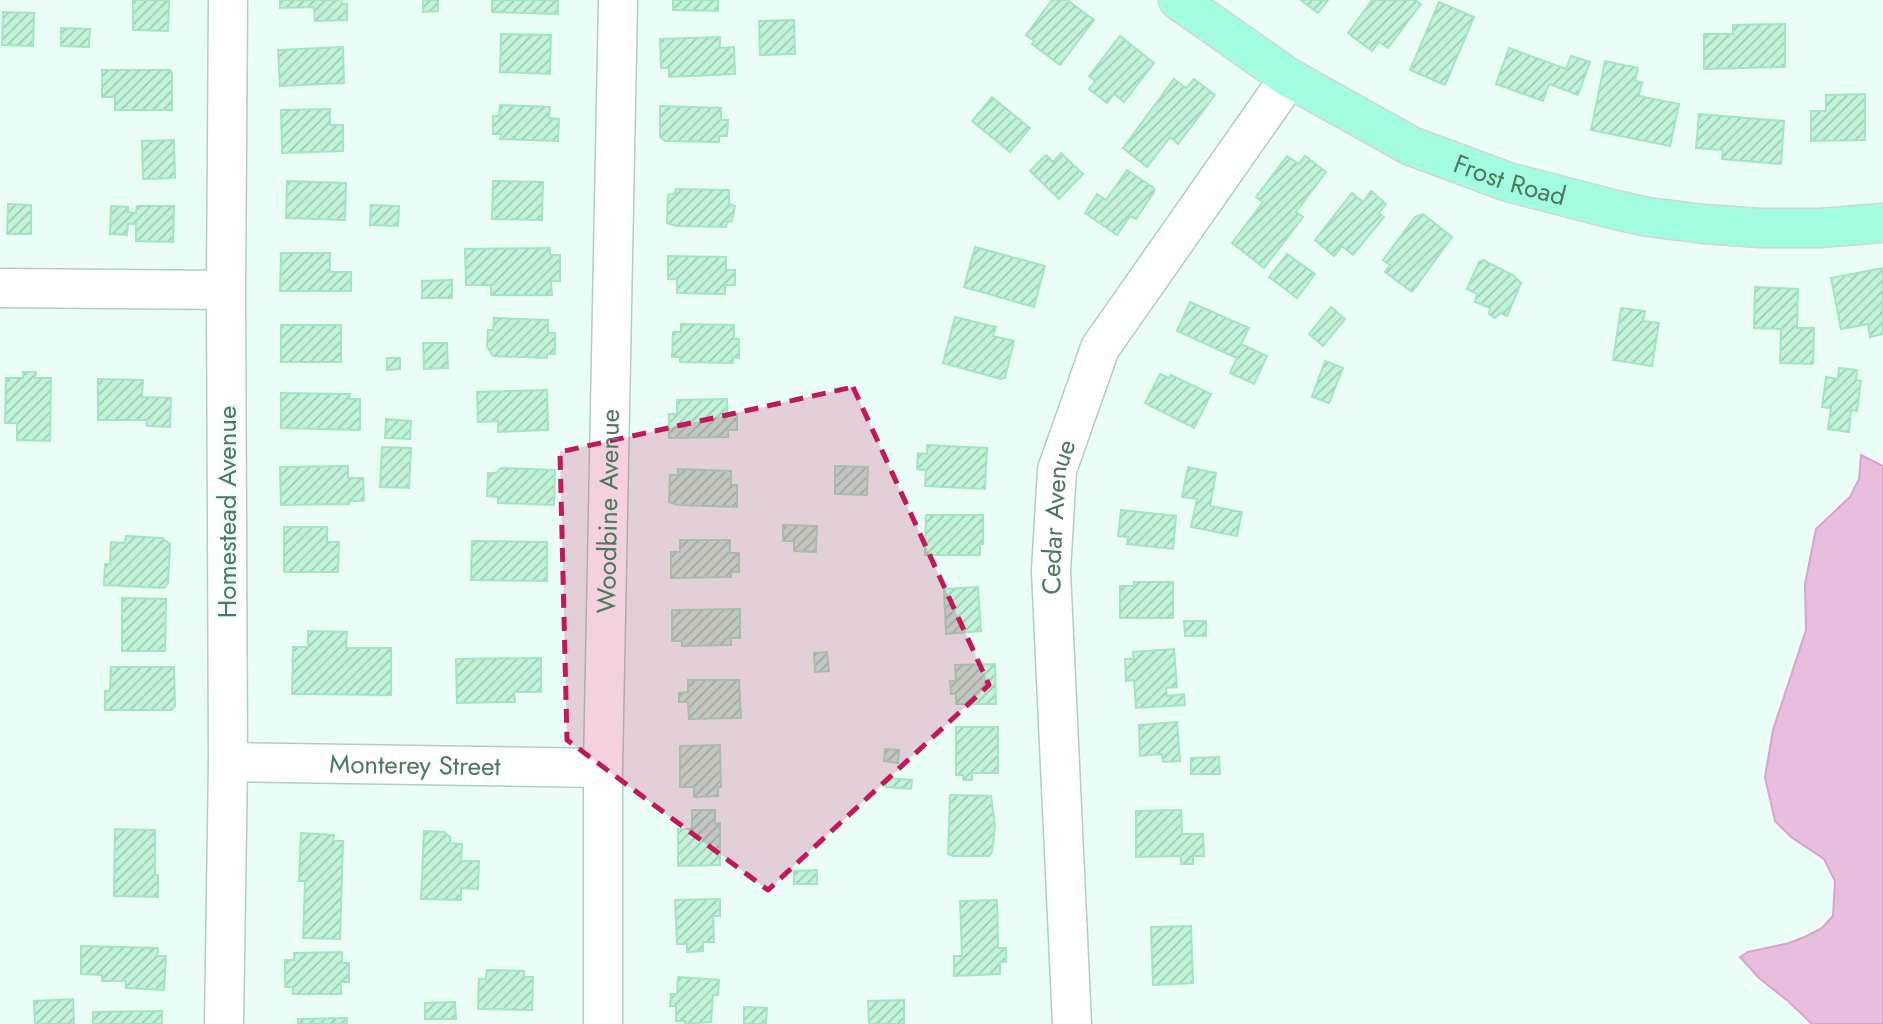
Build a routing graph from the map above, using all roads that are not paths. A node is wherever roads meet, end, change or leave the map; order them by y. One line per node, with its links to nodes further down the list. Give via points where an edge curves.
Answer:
1 (228, 0): 7 (street, Homestead Avenue)
2 (618, 0): 9 (street, Woodbine Avenue)
3 (1178, 0): 4 (main road, Frost Road)
4 (1289, 78): 5 (main road, Frost Road, via 1411,146 1508,182 1587,203 1647,217 1760,228); 12 (street, Cedar Avenue, via 1100,348 1057,470 1051,572)
5 (1883, 223)
6 (0, 288): 7 (street)
7 (226, 290): 8 (street, Homestead Avenue)
8 (228, 762): 9 (street, Monterey Street); 10 (street, Homestead Avenue)
9 (603, 768): 11 (street, Woodbine Avenue)
10 (224, 1024)
11 (603, 1024)
12 (1072, 1024)

